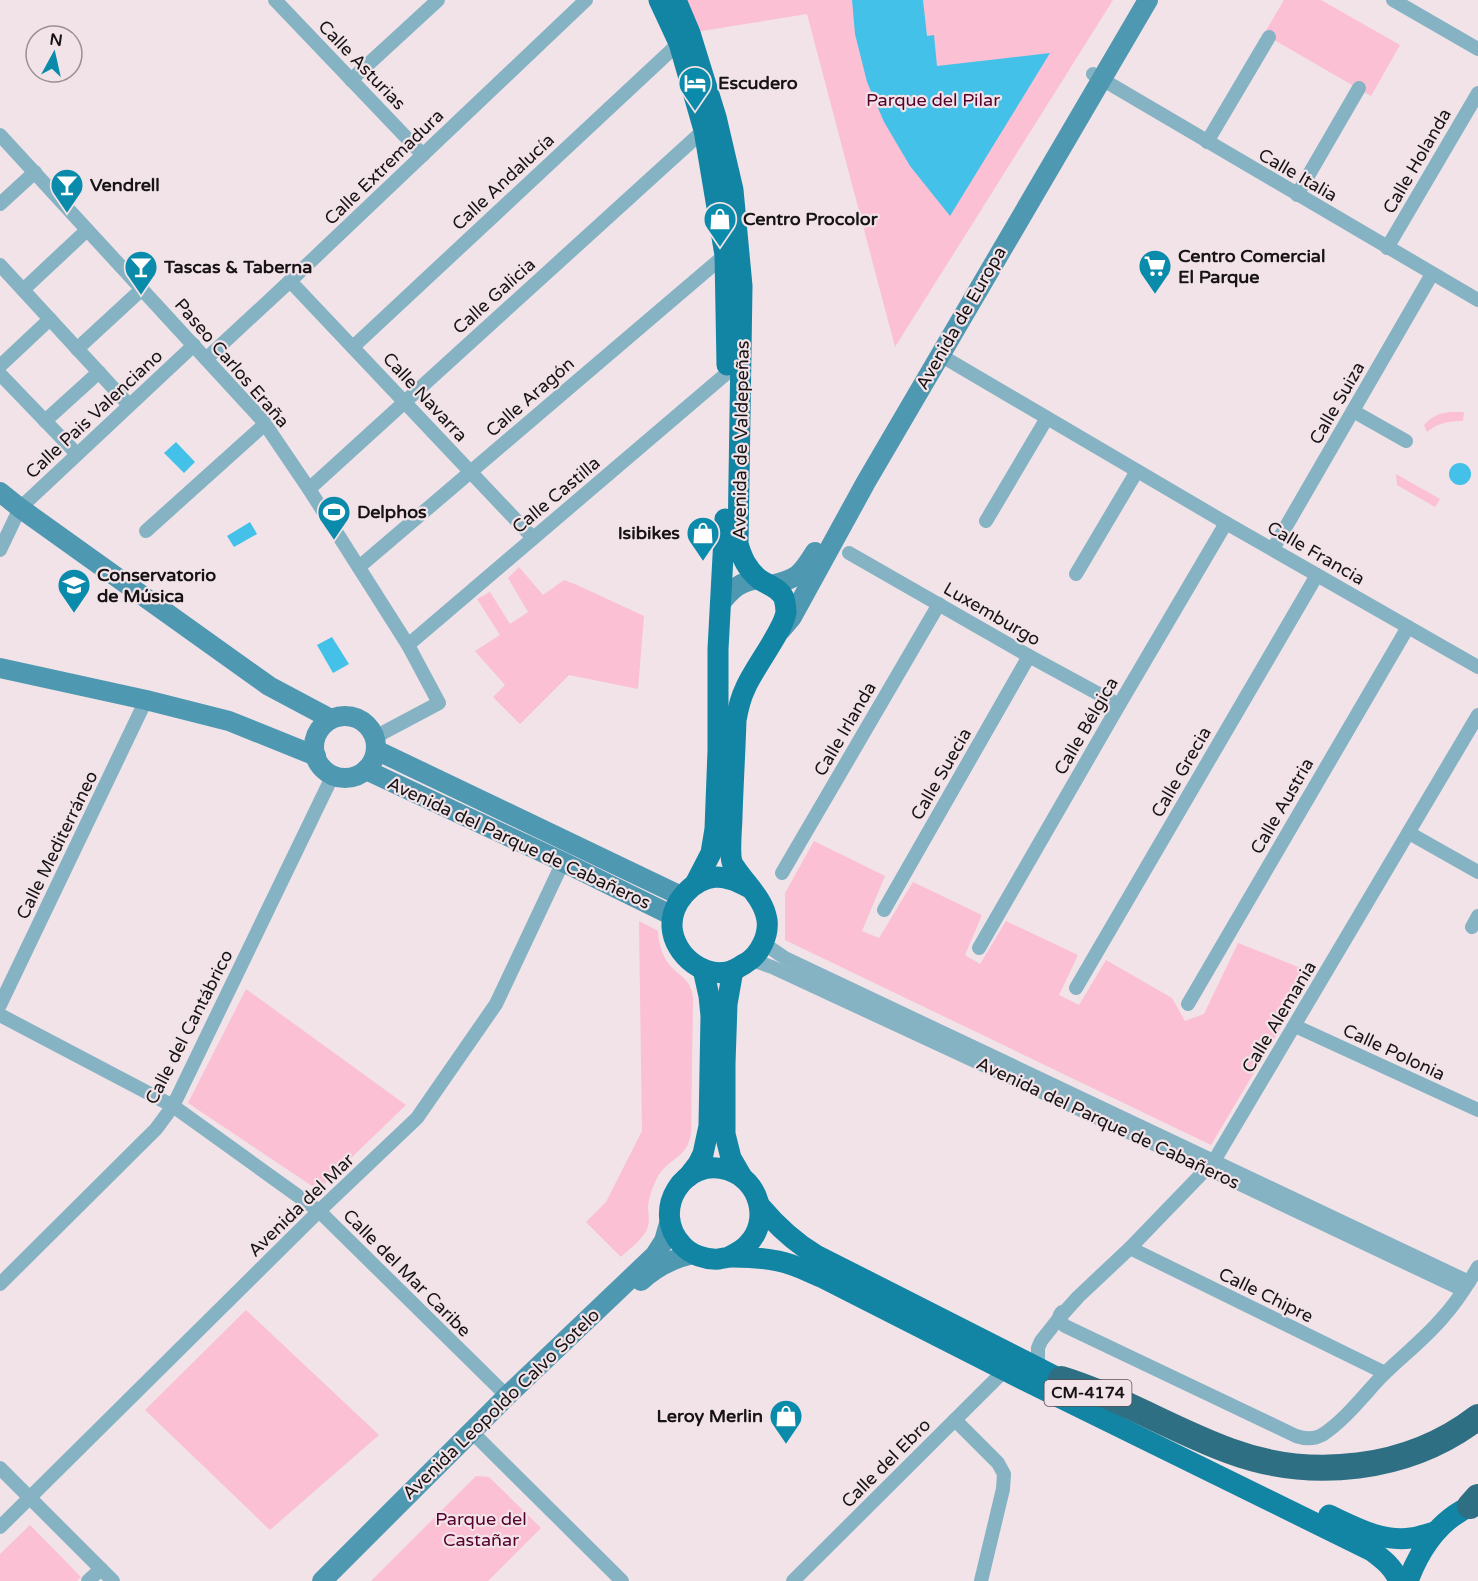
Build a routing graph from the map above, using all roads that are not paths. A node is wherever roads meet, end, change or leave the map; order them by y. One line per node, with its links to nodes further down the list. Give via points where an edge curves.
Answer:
1 (275, 0): 14 (street, Calle Asturias)
2 (438, 0): 14 (street)
3 (586, 0): 20 (street, Calle Extremadura)
4 (659, 0): 11 (main road, Avenida de Valdepeñas)
5 (676, 0): 66 (main road, Avenida de Valdepeñas, via 717,117 733,190 742,286 738,544 749,569)
6 (1136, 0): 13 (main road, Avenida de Europa)
7 (1148, 0): 13 (main road, Avenida de Europa)
8 (1393, 0): 9 (street)
9 (1408, 4): 12 (street)
10 (1269, 37): 19 (street)
11 (678, 43): 17 (main road, Avenida de Valdepeñas); 35 (street, Calle Andalucía)
12 (1478, 49)
13 (1097, 77): 19 (street, Calle Italia); 37 (main road, Avenida de Europa); 66 (main road, Avenida de Europa, via 805,568 787,581)
14 (351, 80): 20 (street, Calle Asturias)
15 (1359, 88): 22 (street)
16 (1478, 93): 25 (street, Calle Holanda)
17 (704, 130): 26 (main road, Avenida de Valdepeñas); 43 (street, Calle Galicia)
18 (0, 135): 21 (street, Paseo Carlos Eraña)
19 (1207, 142): 22 (street, Calle Italia)
20 (423, 155): 29 (street, Calle Extremadura)
21 (35, 172): 23 (street); 24 (street, Paseo Carlos Eraña)
22 (1297, 195): 25 (street, Calle Italia)
23 (0, 204)
24 (87, 230): 30 (street, Paseo Carlos Eraña); 31 (street)
25 (1387, 248): 28 (street, Calle Italia)
26 (725, 255): 41 (main road, Avenida de Valdepeñas); 52 (street, Calle Aragón)
27 (0, 265): 31 (street)
28 (1432, 274): 32 (street, Calle Italia); 45 (street, Calle Suiza)
29 (290, 281): 35 (street, Calle Navarra); 38 (street, Calle Extremadura)
30 (142, 289): 34 (street, Paseo Carlos Eraña); 36 (street)
31 (23, 290): 33 (street)
32 (1478, 300)
33 (50, 319): 36 (street); 39 (street)
34 (194, 345): 38 (street, Paseo Carlos Eraña); 44 (street, Calle Pais Valenciano)
35 (353, 347): 43 (street, Calle Navarra)
36 (77, 349): 40 (street)
37 (940, 355): 46 (street, Calle Francia); 70 (main road, Avenida de Europa, via 792,617)
38 (206, 358): 48 (street, Paseo Carlos Eraña)
39 (0, 366)
40 (99, 372): 44 (street); 47 (street)
41 (727, 373): 59 (street, Calle Castilla); 67 (main road, Avenida de Valdepeñas, via 728,478)
42 (0, 374): 47 (street)
43 (405, 401): 52 (street, Calle Navarra); 53 (street, Calle Galicia)
44 (129, 405): 50 (street, Calle Pais Valenciano)
45 (1353, 411): 49 (street); 60 (street, Calle Suiza)
46 (1047, 418): 51 (street, Calle Francia); 56 (street)
47 (45, 421): 50 (street)
48 (265, 424): 53 (street, Paseo Carlos Eraña); 58 (street)
49 (1406, 441)
50 (77, 454): 55 (street, Calle Pais Valenciano)
51 (1137, 471): 57 (street, Calle Francia); 64 (street)
52 (471, 472): 59 (street, Calle Navarra); 63 (street, Calle Aragón)
53 (309, 489): 63 (street, Paseo Carlos Eraña)
54 (0, 492): 55 (main road)
55 (20, 508): 61 (street); 78 (main road, via 269,686)
56 (986, 521)
57 (1226, 523): 60 (street, Calle Francia); 76 (street, Calle Bélgica)
58 (146, 531)
59 (533, 538): 71 (street, Calle Castilla)
60 (1273, 549): 65 (street, Calle Francia)
61 (0, 550)
62 (849, 553): 68 (street, Luxemburgo)
63 (359, 567): 71 (street, Paseo Carlos Eraña)
64 (1076, 574)
65 (1317, 574): 69 (street, Calle Francia); 94 (street, Calle Grecia)
66 (765, 582): 67 (main road, Avenida de Europa, via 743,582); 70 (main road, Avenida de Valdepeñas, via 783,596 786,612)
67 (720, 604): 88 (main road, Avenida de Valdepeñas, via 715,829 711,853)
68 (939, 604): 72 (street, Luxemburgo); 86 (street, Calle Irlanda)
69 (1408, 627): 73 (street, Calle Francia); 95 (street, Calle Austria)
70 (775, 636): 87 (main road, Avenida de Valdepeñas, via 745,689 736,720 732,862)
71 (408, 645): 79 (street, Paseo Carlos Eraña, via 439,703)
72 (1029, 656): 76 (street, Luxemburgo); 89 (street, Calle Suecia)
73 (1478, 667)
74 (0, 668): 75 (main road)
75 (146, 700): 80 (main road, via 229,721); 96 (street, Calle Mediterráneo)
76 (1119, 705): 90 (street, Calle Bélgica)
77 (1478, 715): 83 (street, Calle Alemania)
78 (331, 719): 79 (main road, via 344,716 362,720 371,729); 80 (main road, via 317,734)
79 (376, 744): 81 (main road); 88 (main road, Avenida del Parque de Cabañeros)
80 (316, 756): 82 (main road)
81 (366, 770): 82 (main road, via 354,776); 84 (main road, Avenida del Parque de Cabañeros)
82 (333, 775): 99 (street, Calle del Cantábrico)
83 (1409, 833): 85 (street); 98 (street, Calle Alemania)
84 (563, 862): 88 (main road, Avenida del Parque de Cabañeros); 105 (street, Avenida del Mar, via 496,1004 417,1118)
85 (1478, 872)
86 (782, 873)
87 (750, 888): 88 (main road, via 716,877); 91 (main road, via 762,904 767,922)
88 (683, 899): 92 (main road, via 672,928 675,943 686,958)
89 (884, 910)
90 (979, 948)
91 (758, 952): 93 (main road); 101 (street, Avenida del Parque de Cabañeros, via 785,958); 101 (street, Avenida del Parque de Cabañeros, via 772,967)
92 (702, 969): 93 (main road); 102 (main road, via 711,1016 709,1126 703,1154)
93 (733, 970): 103 (main road, via 727,1004 725,1134 731,1158)
94 (1076, 988)
95 (1188, 1004)
96 (0, 1005)
97 (0, 1015): 99 (street, Calle del Mar Caribe)
98 (1295, 1026): 100 (street, Calle Polonia); 101 (street, Calle Alemania)
99 (173, 1106): 105 (street, Calle del Mar Caribe); 111 (street, Calle del Cantábrico, via 156,1129)
100 (1478, 1110)
101 (1210, 1164): 107 (street, Calle Alemania); 112 (street, Avenida del Parque de Cabañeros)
102 (688, 1177): 103 (main road, via 717,1168); 106 (main road, via 673,1196)
103 (742, 1177): 104 (main road, via 751,1185)
104 (760, 1206): 109 (main road, via 757,1232 750,1243); 116 (main road, CM-4174, via 778,1227 816,1255)
105 (319, 1211): 117 (street, Calle del Mar Caribe); 122 (street, Avenida del Mar)
106 (670, 1220): 108 (main road, via 674,1234); 117 (main road, Avenida Leopoldo Calvo Sotelo, via 655,1255)
107 (1130, 1248): 113 (street, Calle Alemania); 115 (street, Calle Chipre)
108 (694, 1254): 109 (main road, via 705,1258); 120 (main road, Avenida Leopoldo Calvo Sotelo, via 681,1256 649,1274)
109 (729, 1257): 114 (main road, CM-4174, via 796,1265)
110 (1478, 1267): 112 (street)
111 (0, 1284)
112 (1466, 1286): 115 (street, via 1444,1317)
113 (1060, 1317): 115 (street, via 1065,1326 1304,1438 1314,1438 1333,1426); 116 (street, Calle Alemania, via 1038,1347 1038,1361)
114 (1005, 1370): 119 (street, Calle del Ebro); 134 (main road, CM-4174, via 1372,1551 1386,1561)
115 (1385, 1373)
116 (1052, 1375): 118 (highway, via 1232,1452 1294,1466 1330,1468 1393,1458 1442,1440); 125 (main road, CM-4174, via 1375,1535 1410,1538)
117 (507, 1396): 129 (main road, Avenida Leopoldo Calvo Sotelo)
118 (1478, 1417)
119 (955, 1420): 132 (street, Calle del Ebro); 133 (street, via 1004,1474)
120 (475, 1435): 130 (main road, Avenida Leopoldo Calvo Sotelo); 131 (street)
121 (0, 1468): 122 (street)
122 (30, 1497): 124 (street, Avenida del Mar); 126 (street)
123 (1475, 1502): 125 (main road, CM-4174)
124 (0, 1527)
125 (1434, 1532): 135 (main road, CM-4174)
126 (101, 1569): 127 (street); 128 (street)
127 (88, 1581)
128 (113, 1581)
129 (322, 1581)
130 (331, 1581)
131 (622, 1581)
132 (792, 1581)
133 (981, 1581)
134 (1399, 1581)
135 (1408, 1581)

